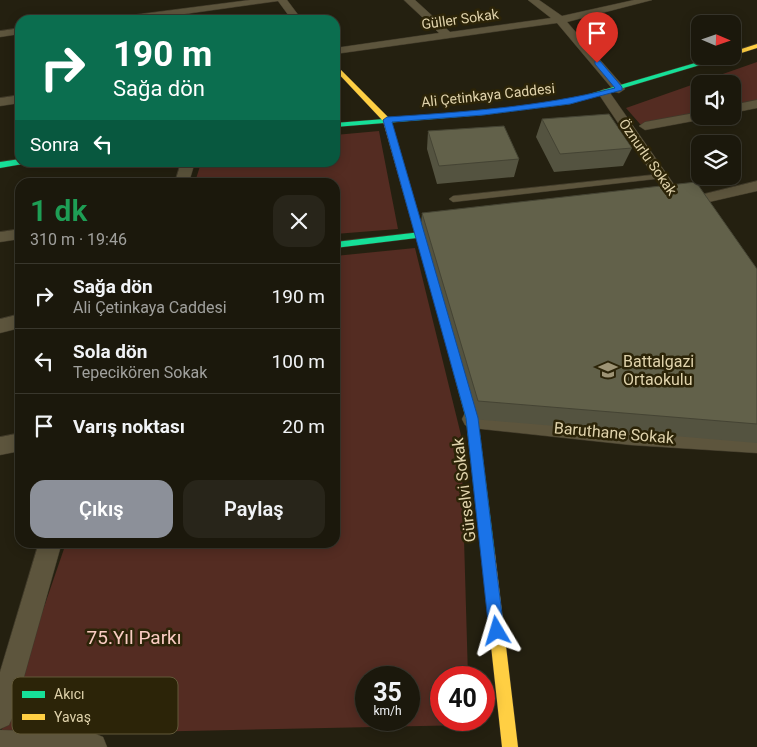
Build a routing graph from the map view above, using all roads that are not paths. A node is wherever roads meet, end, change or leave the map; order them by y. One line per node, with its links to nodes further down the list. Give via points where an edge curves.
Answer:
1 (273, 0): 6 (street)
2 (282, 0): 7 (street)
3 (409, 0): 11 (street)
4 (533, 0): 8 (street)
5 (647, 0): 8 (street, Güller Sokak)
6 (157, 15)
7 (293, 15)
8 (560, 20): 11 (street, Güller Sokak); 17 (street)
9 (15, 32): 10 (street)
10 (0, 34)
11 (448, 36): 13 (street, Güller Sokak)
12 (757, 46): 14 (street)
13 (340, 50)
14 (741, 51)
15 (698, 65): 17 (street, Ali Çetinkaya Caddesi)
16 (340, 71): 24 (street)
17 (619, 89): 18 (street, Ali Çetinkaya Caddesi)
18 (604, 93): 24 (street, Ali Çetinkaya Caddesi, via 570,102 492,112); 29 (street, Öznurlu Sokak)
19 (15, 100): 20 (street)
20 (0, 102)
21 (757, 104): 22 (street)
22 (741, 107)
23 (691, 118): 26 (street)
24 (387, 120): 25 (street, Ali Çetinkaya Caddesi); 36 (street, Gürselvi Sokak)
25 (340, 125)
26 (645, 126)
27 (15, 163): 28 (street)
28 (0, 165)
29 (661, 176): 32 (lane); 33 (street, Öznurlu Sokak, via 676,206)
30 (757, 186): 31 (street)
31 (709, 197)
32 (452, 199)
33 (692, 222)
34 (449, 232): 36 (street)
35 (15, 235): 37 (street)
36 (420, 235): 38 (street); 41 (street, Gürselvi Sokak)
37 (0, 238)
38 (340, 244)
39 (15, 322): 40 (street)
40 (0, 326)
41 (472, 418): 43 (street, Baruthane Sokak, via 632,436); 49 (street, Gürselvi Sokak)
42 (15, 443): 44 (street)
43 (757, 444)
44 (0, 446)
45 (49, 548): 46 (street)
46 (0, 716)
47 (0, 744): 48 (street)
48 (93, 747)
49 (510, 747)

